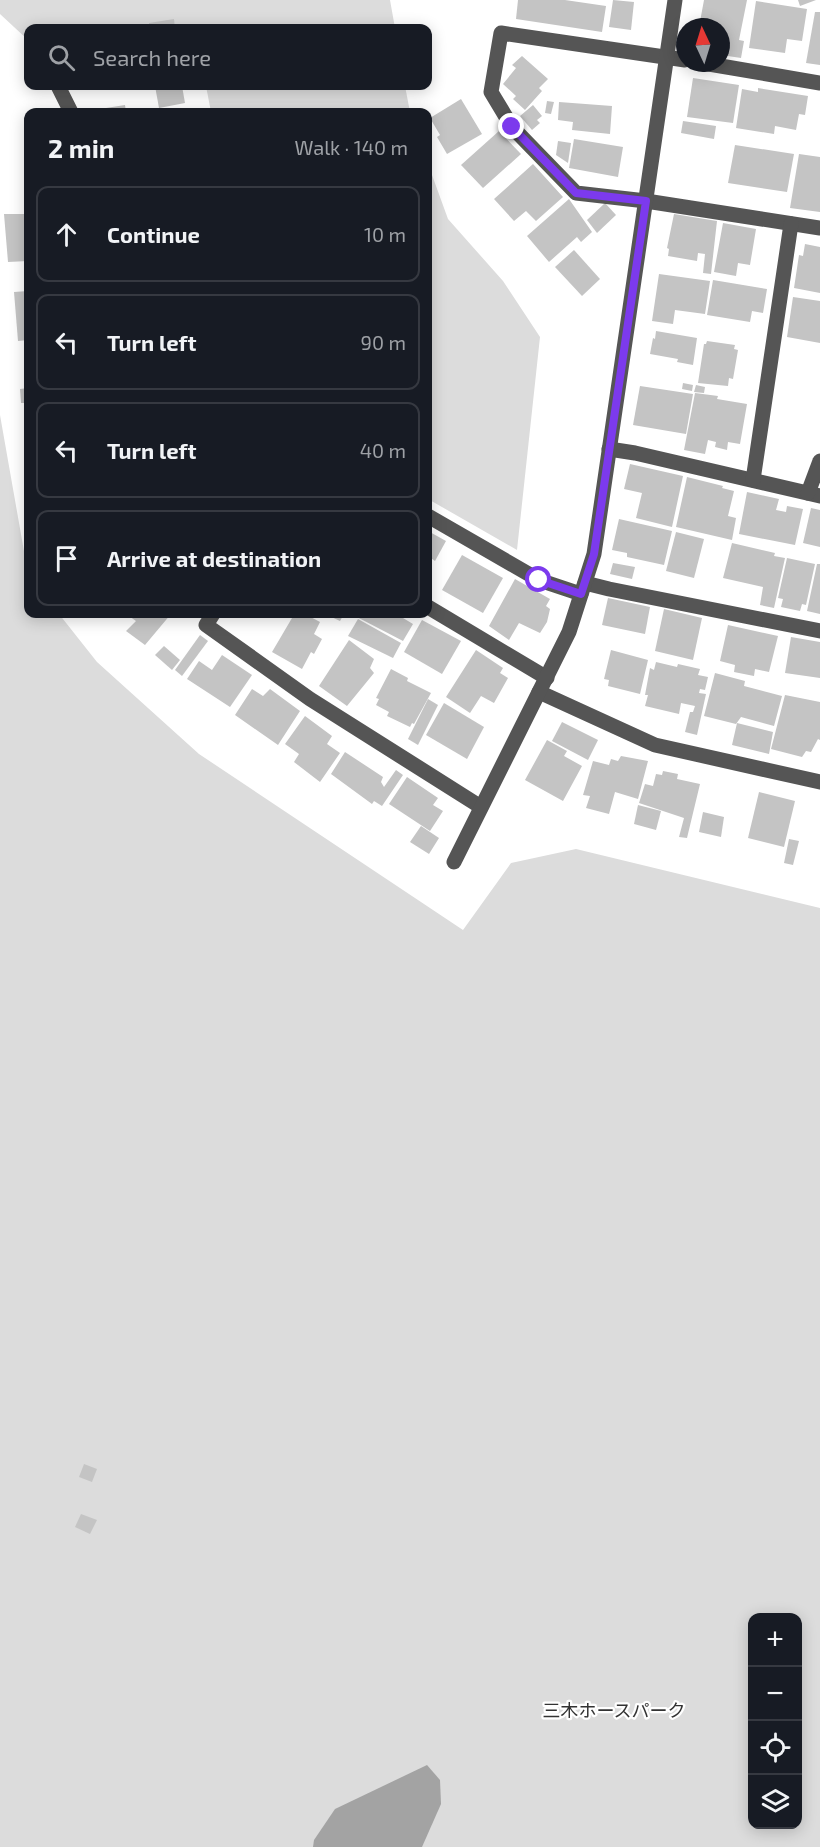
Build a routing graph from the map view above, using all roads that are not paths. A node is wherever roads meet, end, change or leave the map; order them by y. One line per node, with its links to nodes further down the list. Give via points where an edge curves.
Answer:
1 (675, 0): 2 (street)
2 (668, 57): 3 (street); 8 (street); 8 (street, via 501,33 491,92 512,127 576,193)
3 (676, 58)
4 (730, 68): 5 (street)
5 (820, 83)
6 (60, 90): 7 (street)
7 (69, 108)
8 (646, 201): 9 (street); 11 (street)
9 (791, 224): 10 (street); 13 (street)
10 (820, 228)
11 (609, 449): 13 (street); 16 (street, via 594,554)
12 (820, 461): 14 (street)
13 (753, 480): 14 (street)
14 (814, 494)
15 (432, 518): 16 (street, via 539,580)
16 (583, 588): 19 (street, via 609,589); 20 (street, via 569,632)
17 (432, 609): 20 (street)
18 (211, 618): 23 (street, via 206,626 310,699)
19 (820, 631)
20 (547, 678): 21 (street)
21 (539, 692): 22 (street, via 656,745); 23 (street)
22 (820, 782)
23 (481, 807): 24 (street)
24 (454, 862)

